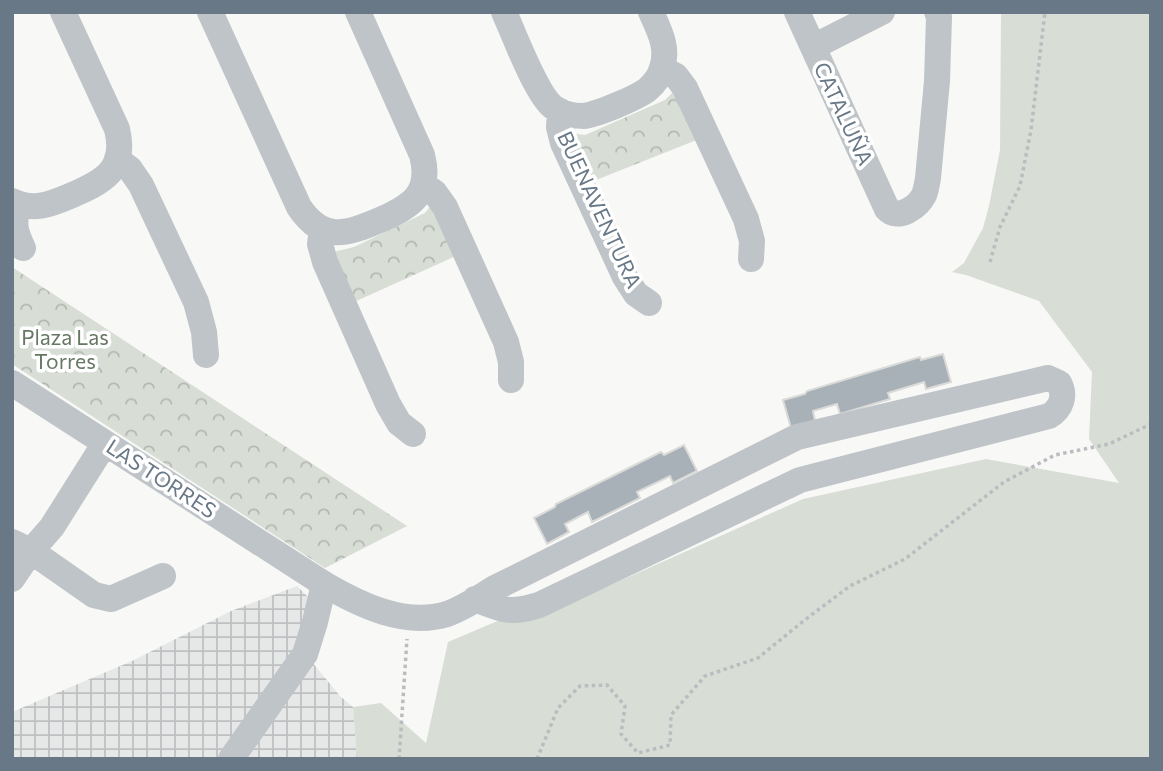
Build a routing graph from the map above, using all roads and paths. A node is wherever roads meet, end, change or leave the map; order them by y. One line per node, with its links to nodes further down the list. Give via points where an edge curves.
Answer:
1 (63, 12): 13 (street, via 117,129)
2 (210, 12): 16 (street, via 299,207)
3 (358, 12): 14 (street, via 422,155)
4 (504, 12): 12 (street, BUENAVENTURA, via 541,94)
5 (651, 12): 11 (street, via 665,49)
6 (797, 12): 10 (street, CATALUÑA)
7 (882, 12): 10 (street)
8 (937, 12): 10 (street, CATALUÑA, via 937,80 926,190 916,206 900,214 887,209)
9 (1045, 12): 19 (path, via 1020,187 999,227)
10 (813, 47)
11 (662, 69): 12 (street, BUENAVENTURA, via 646,91 615,105 581,116); 18 (street, via 676,76 685,88 746,219)
12 (560, 111): 20 (street, BUENAVENTURA, via 563,143 629,286)
13 (117, 159): 15 (street, via 96,185 47,206); 21 (street, via 141,185 195,302)
14 (423, 184): 16 (street, via 402,211 354,231); 22 (street, via 445,207 506,342)
15 (16, 203): 17 (street, via 16,235)
16 (322, 229): 25 (street, via 321,253 335,285 388,404 400,424)
17 (23, 248)
18 (751, 259)
19 (990, 262)
20 (649, 303)
21 (206, 355)
22 (510, 380)
23 (12, 383): 26 (street, LAS TORRES)
24 (1151, 424): 35 (path, via 1109,444 1055,455 1004,482 905,559 850,586 758,658 705,676 671,715 670,745 638,753 621,734 625,706 607,685 580,686 558,708)
25 (413, 434)
26 (105, 443): 27 (street, via 52,527); 30 (street, LAS TORRES)
27 (22, 547): 28 (street, via 94,595 111,599); 29 (street)
28 (163, 576)
29 (12, 579)
30 (317, 580): 32 (street, LAS TORRES, via 342,595); 33 (street, via 315,622 305,654)
31 (475, 599): 31 (street, LAS TORRES, via 512,611 539,605 800,481 1049,416 1062,403 1062,388 1048,378 797,438); 32 (street, LAS TORRES, via 438,616)
32 (407, 617): 34 (path)
33 (231, 759)
34 (398, 759)
35 (537, 759)

